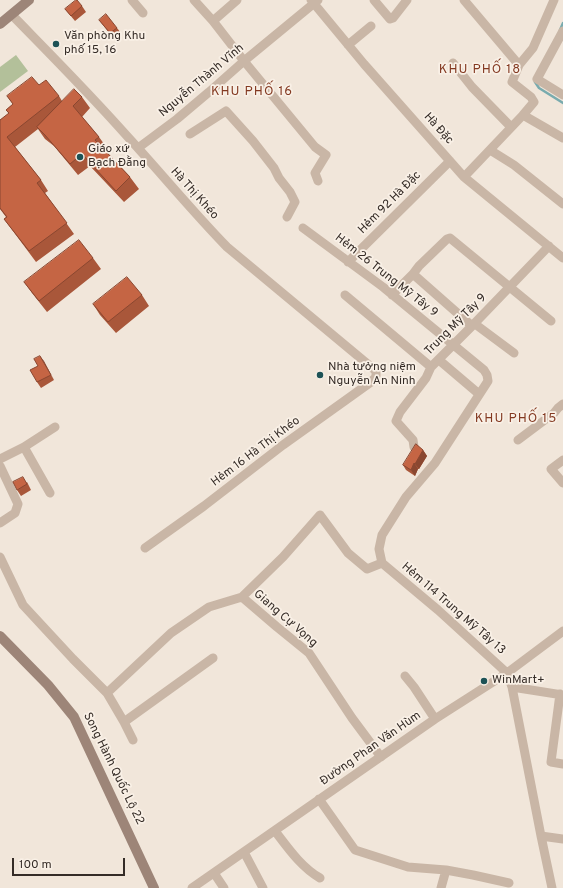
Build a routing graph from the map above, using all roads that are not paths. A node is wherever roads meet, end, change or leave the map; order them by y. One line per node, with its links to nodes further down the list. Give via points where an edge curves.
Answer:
1 (29, 0): 11 (street)
2 (132, 0): 10 (street)
3 (194, 0): 12 (street)
4 (237, 0): 12 (street)
5 (374, 0): 6 (street, via 390,19)
6 (407, 0)
7 (464, 0): 19 (street)
8 (554, 0): 19 (street, via 533,48)
9 (314, 1): 16 (street, Hà Đặc); 17 (street, Nguyễn Thành Vĩnh)
10 (143, 13)
11 (12, 15): 13 (street); 25 (street, Hà Thị Khéo)
12 (213, 21): 17 (street)
13 (0, 24)
14 (371, 26): 16 (street)
15 (563, 31): 20 (street, via 537,79)
16 (348, 45): 27 (street, Hà Đặc)
17 (244, 61): 25 (street, Nguyễn Thành Vĩnh, via 177,119); 29 (street, via 315,147 326,155 315,173)
18 (453, 63): 22 (street, via 472,87)
19 (519, 65): 21 (street, via 512,82 534,102)
20 (563, 95)
21 (523, 115): 22 (street); 24 (street)
22 (511, 127): 26 (street)
23 (190, 134): 31 (street, via 226,111 253,141 290,192 295,202)
24 (563, 138)
25 (138, 148): 46 (street, Hà Thị Khéo, via 227,247)
26 (490, 150): 28 (street); 30 (street, via 514,165)
27 (450, 161): 28 (street, Hà Đặc); 35 (street, Hẻm 92 Hà Đặc)
28 (464, 177): 33 (street, Hà Đặc)
29 (318, 181)
30 (563, 204)
31 (287, 217)
32 (303, 228): 35 (street, Hẻm 26 Trung Mỹ Tây 9)
33 (549, 246): 34 (street, Hà Đặc); 37 (street, Trung Mỹ Tây 9)
34 (563, 258)
35 (348, 262): 39 (street, Hẻm 26 Trung Mỹ Tây 9)
36 (412, 274): 37 (street, via 448,238); 39 (street); 41 (street)
37 (509, 288): 40 (street); 41 (street, Trung Mỹ Tây 9)
38 (345, 295): 45 (street)
39 (392, 295): 42 (street, Hẻm 26 Trung Mỹ Tây 9)
40 (551, 321)
41 (473, 325): 42 (street, Trung Mỹ Tây 9); 43 (street)
42 (453, 345): 44 (street, Trung Mỹ Tây 9); 47 (street, Hẻm 26 Trung Mỹ Tây 9, via 487,375 488,381)
43 (514, 353)
44 (438, 360): 45 (street, Trung Mỹ Tây 9); 47 (street)
45 (431, 367): 52 (street, Trung Mỹ Tây 9, via 396,421 413,440)
46 (376, 371): 59 (street, Hẻm 16 Hà Thị Khéo, via 376,377 371,382)
47 (479, 394): 61 (street, Hẻm 26 Trung Mỹ Tây 9, via 435,463 406,497 382,535 379,549)
48 (563, 404): 50 (street)
49 (55, 427): 51 (street)
50 (518, 440)
51 (24, 447): 53 (street); 57 (street)
52 (414, 447)
53 (0, 459)
54 (563, 460): 56 (street, via 551,470)
55 (0, 466): 58 (street, via 18,504 15,513)
56 (563, 483)
57 (50, 493)
58 (0, 523)
59 (145, 548)
60 (0, 557): 69 (street, via 23,605)
61 (382, 563): 62 (street, via 367,569 348,553 320,515 283,557); 66 (street, Hẻm 114 Trung Mỹ Tây 13)
62 (242, 597): 69 (street, Giang Cự Vọng, via 209,607 171,633); 74 (street, Giang Cự Vọng, via 309,653)
63 (563, 631): 66 (street, Đường Phan Văn Hùm)
64 (0, 636): 85 (street, Song Hành Quốc Lộ 22, via 48,685 74,717)
65 (212, 658): 72 (street)
66 (507, 673): 68 (street); 71 (street, Đường Phan Văn Hùm)
67 (405, 676): 71 (street)
68 (512, 687): 70 (street); 78 (street)
69 (107, 693): 72 (street)
70 (561, 694): 75 (street, via 551,762)
71 (435, 720): 74 (street, Đường Phan Văn Hùm)
72 (124, 722): 73 (street)
73 (133, 740)
74 (381, 757): 76 (street, Đường Phan Văn Hùm)
75 (563, 764)
76 (319, 800): 77 (street, Đường Phan Văn Hùm); 81 (street, via 355,850 408,867)
77 (275, 831): 80 (street, Đường Phan Văn Hùm); 83 (street, via 300,862)
78 (541, 836): 79 (street); 90 (street)
79 (563, 839)
80 (244, 852): 82 (street, Đường Phan Văn Hùm); 88 (street)
81 (446, 870): 84 (street); 89 (street)
82 (214, 873): 86 (street, Đường Phan Văn Hùm); 87 (street)
83 (320, 878)
84 (509, 883)
85 (154, 888)
86 (192, 888)
87 (224, 888)
88 (263, 888)
89 (441, 888)
90 (552, 888)

